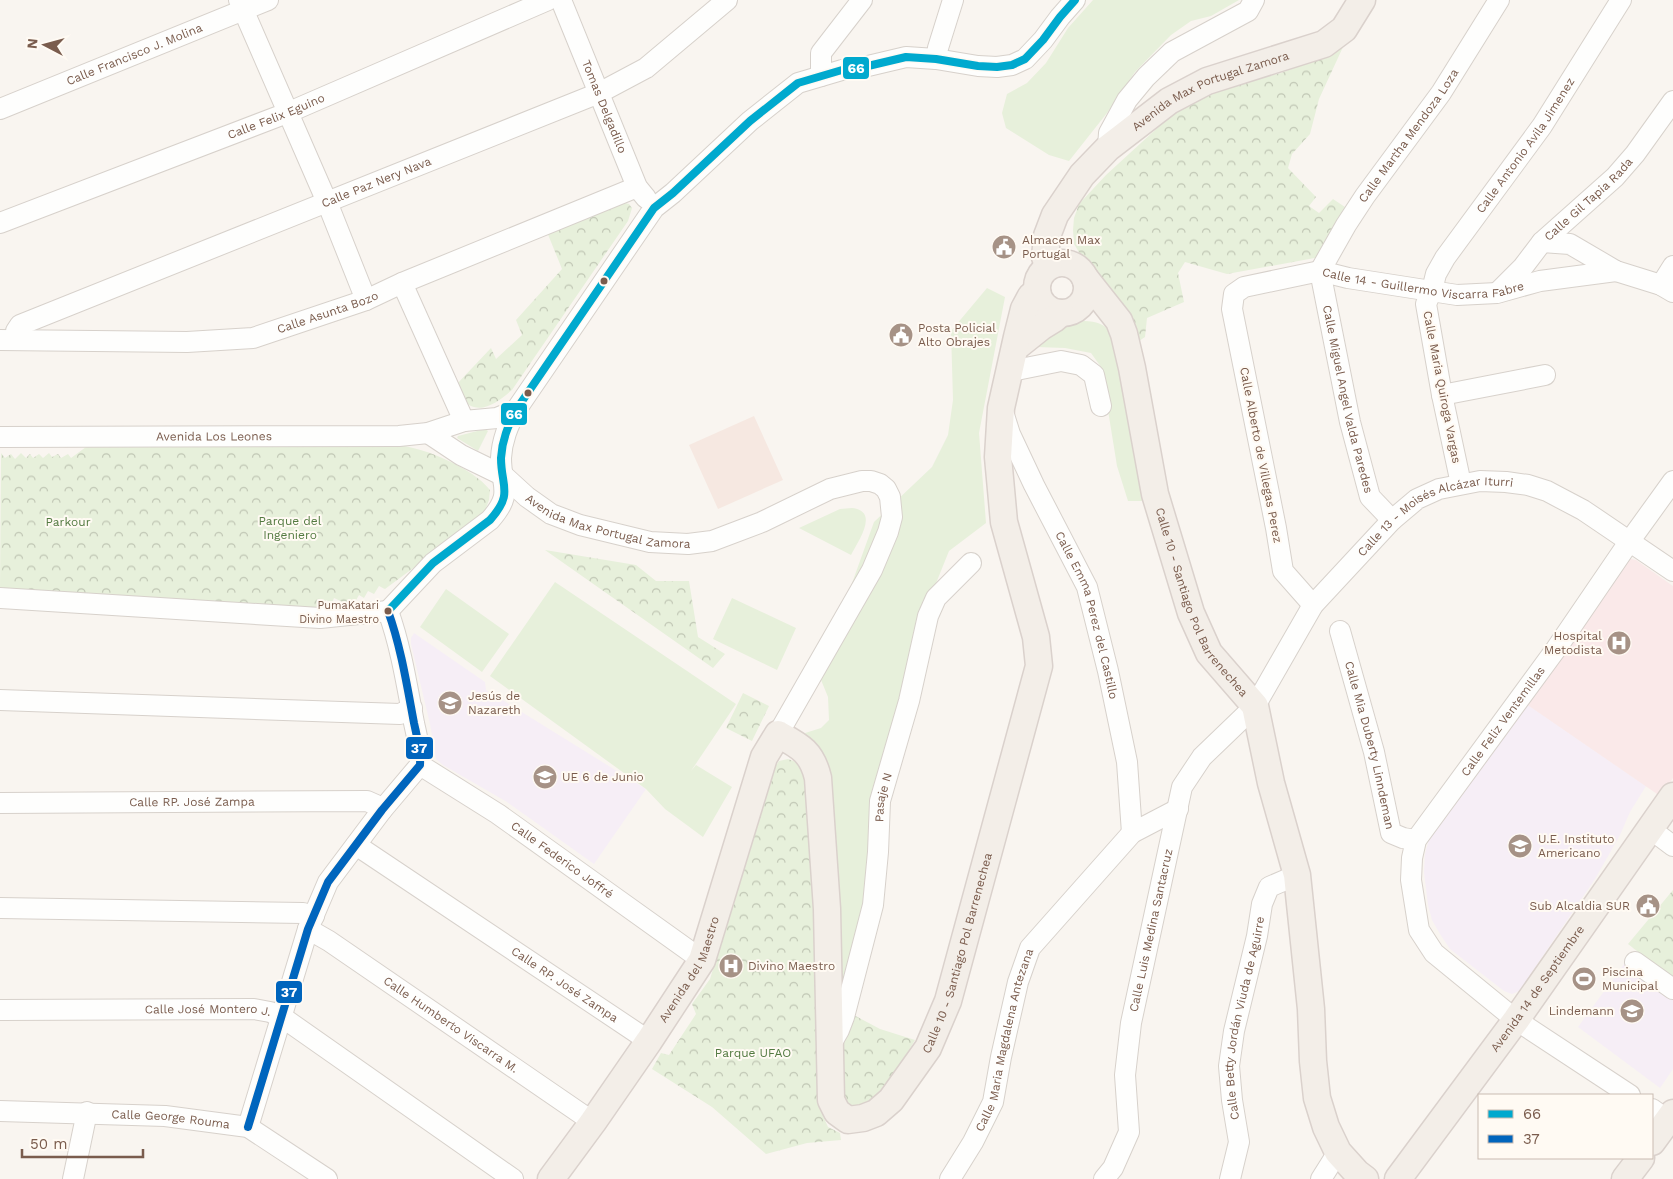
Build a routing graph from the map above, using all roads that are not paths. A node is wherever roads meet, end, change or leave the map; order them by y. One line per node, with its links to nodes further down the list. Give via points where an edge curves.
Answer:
1 (268, 0): 12 (street, Calle Francisco J. Molina)
2 (548, 0): 19 (street, Calle Felix Eguino)
3 (561, 0): 16 (street, Tomas Delgadillo)
4 (727, 0): 16 (street, Calle Paz Nery Nava, via 646,68)
5 (862, 0): 15 (street, via 821,53)
6 (953, 0): 14 (street)
7 (1074, 0): 13 (street)
8 (1254, 0): 20 (street, via 1248,11 1172,52 1146,77 1116,117 1108,132)
9 (1362, 0): 20 (main road, Avenida Max Portugal Zamora, via 1344,29 1324,44 1207,81 1169,101)
10 (1499, 0): 28 (street, Calle Martha Mendoza Loza, via 1441,93 1351,217)
11 (1621, 0): 32 (street, Calle Antonio Avila Jimenez, via 1542,126 1445,258)
12 (241, 5): 18 (street, Calle Francisco J. Molina); 19 (street)
13 (1061, 8): 14 (street, via 1043,40 1025,59 1012,65 978,66)
14 (936, 59): 15 (street, via 906,57)
15 (821, 76): 23 (street, via 798,83 775,100)
16 (599, 93): 21 (street, Tomas Delgadillo); 22 (street, Calle Paz Nery Nava)
17 (1673, 101): 25 (street, Calle Gil Tapia Rada, via 1615,177)
18 (0, 109)
19 (287, 113): 22 (street); 24 (street, Calle Felix Eguino)
20 (1108, 148): 27 (main road, Avenida Max Portugal Zamora, via 1082,175 1066,198 1047,236 1045,257)
21 (637, 187): 23 (street, Tomas Delgadillo); 30 (street, Calle Asunta Bozo)
22 (327, 202): 36 (street); 39 (street, Calle Paz Nery Nava, via 20,326)
23 (654, 208): 45 (street)
24 (0, 223)
25 (1542, 242): 29 (street, Calle 14 - Guillermo Viscarra Fabre, via 1570,244); 34 (street, Calle Gil Tapia Rada)
26 (1673, 266): 31 (street)
27 (1068, 270): 33 (main road, Calle 10 - Santiago Pol Barrenechea, via 1039,278); 37 (main road, Avenida Max Portugal Zamora, via 1087,286 1082,303); 38 (main road, Calle 10 - Santiago Pol Barrenechea, via 1119,321)
28 (1320, 271): 32 (street, Calle 14 - Guillermo Viscarra Fabre, via 1357,280); 35 (street, Calle 14 - Guillermo Viscarra Fabre, via 1244,287); 52 (street, Calle Miguel Angel Valda Paredes, via 1350,422 1370,497)
29 (1616, 271): 31 (street, Calle 14 - Guillermo Viscarra Fabre); 34 (street, Calle 14 - Guillermo Viscarra Fabre, via 1540,281)
30 (402, 283): 36 (street, Calle Asunta Bozo); 46 (street)
31 (1667, 288)
32 (1432, 290): 34 (street, Calle 14 - Guillermo Viscarra Fabre, via 1457,295); 42 (street, Calle Maria Quiroga Vargas, via 1426,304)
33 (1038, 292): 37 (main road, via 1046,307 1053,311); 40 (main road, Calle 10 - Santiago Pol Barrenechea, via 1031,296 1024,309)
34 (1497, 293)
35 (1234, 294): 57 (street, Calle Alberto de Villegas Perez, via 1232,310 1283,571)
36 (366, 300): 39 (street, Calle Asunta Bozo, via 253,338 187,342)
37 (1068, 311): 38 (main road, via 1093,312); 40 (main road, via 1041,327)
38 (1124, 334): 61 (main road, Calle 10 - Santiago Pol Barrenechea, via 1155,494 1191,613 1210,653)
39 (8, 340)
40 (1013, 359): 43 (street, via 1081,365 1094,375); 44 (main road, Calle 10 - Santiago Pol Barrenechea)
41 (1545, 375): 42 (street)
42 (1442, 395): 51 (street, Calle Maria Quiroga Vargas)
43 (1102, 406)
44 (1002, 408): 70 (street, Calle Emma Perez del Castillo, via 1010,434 1087,587 1128,762); 84 (main road, Calle 10 - Santiago Pol Barrenechea, via 998,457 1004,522 1036,637 1039,666 1006,790 948,1001 928,1048 911,1073 891,1100 876,1113 848,1120 837,1112 831,1100)
45 (516, 410): 46 (street, Avenida Los Leones, via 497,418); 49 (street, via 502,446)
46 (464, 421): 47 (street, Avenida Los Leones)
47 (428, 433): 48 (street, Avenida Los Leones, via 399,436); 49 (street, via 461,456)
48 (0, 437)
49 (504, 476): 58 (street, via 504,497 496,514 433,563); 63 (street, Avenida Max Portugal Zamora, via 551,514 580,526 650,542 688,544 712,541 762,522 848,483 871,480 886,489 892,518 872,570)
50 (1673, 481): 53 (street, Calle Feliz Ventemillas)
51 (1461, 484): 52 (street, Calle 13 - Moisés Alcázar Iturri, via 1417,499); 53 (street, Calle 13 - Moisés Alcázar Iturri, via 1506,482 1547,491 1583,510)
52 (1392, 520): 57 (street, Calle 13 - Moisés Alcázar Iturri)
53 (1629, 542): 55 (street, Calle 13 - Moisés Alcázar Iturri); 71 (street, Calle Feliz Ventemillas, via 1556,649)
54 (970, 563): 84 (street, Pasaje N, via 936,598 928,616 909,701 880,801 872,905 844,1017)
55 (1673, 571)
56 (0, 598): 58 (street, via 320,618)
57 (1313, 605): 61 (street, Calle 13 - Moisés Alcázar Iturri)
58 (388, 611): 62 (street)
59 (1340, 631): 71 (street, Calle Mia Duberty Linndeman, via 1374,752 1391,832)
60 (0, 700): 62 (street, via 400,714)
61 (1255, 706): 67 (street, Calle Luis Medina Santacruz, via 1202,757 1182,787); 74 (main road, Calle 10 - Santiago Pol Barrenechea, via 1271,783)
62 (412, 708): 64 (street)
63 (778, 734): 77 (main road, Avenida del Maestro, via 764,757); 84 (main road, Calle 10 - Santiago Pol Barrenechea, via 810,756 818,778 827,909)
64 (420, 765): 68 (street); 77 (street, Calle Federico Joffré, via 498,814)
65 (1673, 796): 69 (main road, Avenida 14 de Septiembre)
66 (0, 803): 68 (street, Calle RP. José Zampa, via 367,802)
67 (1178, 809): 70 (street, Calle Maria Magdalena Antezana); 99 (street, Calle Luis Medina Santacruz, via 1131,1023 1125,1075 1129,1132)
68 (382, 810): 72 (street)
69 (1650, 828): 73 (street); 82 (main road, Avenida 14 de Septiembre)
70 (1132, 832): 98 (street, Calle Maria Magdalena Antezana, via 1030,948 1018,982 993,1102)
71 (1416, 840): 82 (street, via 1411,880 1419,930 1434,953)
72 (356, 845): 76 (street, via 328,882); 83 (street, Calle RP. José Zampa)
73 (1673, 846)
74 (1297, 875): 92 (main road, Calle 10 - Santiago Pol Barrenechea, via 1318,1098 1326,1127); 100 (street, Calle Betty Jordán Viuda de Aguirre, via 1269,888 1262,904 1258,936 1234,1031 1229,1066 1239,1142)
75 (0, 908): 76 (street, Calle Humberto Viscarra M., via 303,913)
76 (311, 923): 81 (street); 89 (street, Calle Humberto Viscarra M., via 329,941)
77 (702, 960): 83 (main road, Avenida del Maestro)
78 (1636, 962): 79 (street)
79 (1673, 989)
80 (0, 1010): 81 (street, Calle José Montero J., via 254,1009)
81 (282, 1017): 90 (street); 96 (street, Calle José Montero J.)
82 (1516, 1020): 85 (street); 103 (main road, Avenida 14 de Septiembre)
83 (649, 1041): 89 (main road, Avenida del Maestro)
84 (830, 1046)
85 (1628, 1094)
86 (0, 1111): 87 (street, Calle George Rouma)
87 (87, 1112): 90 (street, Calle George Rouma, via 165,1116); 94 (street)
88 (1666, 1116): 91 (main road)
89 (593, 1122): 97 (main road, Avenida del Maestro)
90 (248, 1127): 95 (street, Calle George Rouma)
91 (1653, 1140)
92 (1338, 1152): 101 (street); 102 (main road, Calle 10 - Santiago Pol Barrenechea)
93 (1639, 1159): 104 (main road)
94 (73, 1179)
95 (327, 1179)
96 (513, 1179)
97 (551, 1179)
98 (950, 1179)
99 (1104, 1179)
100 (1230, 1179)
101 (1322, 1179)
102 (1365, 1179)
103 (1398, 1179)
104 (1625, 1179)

